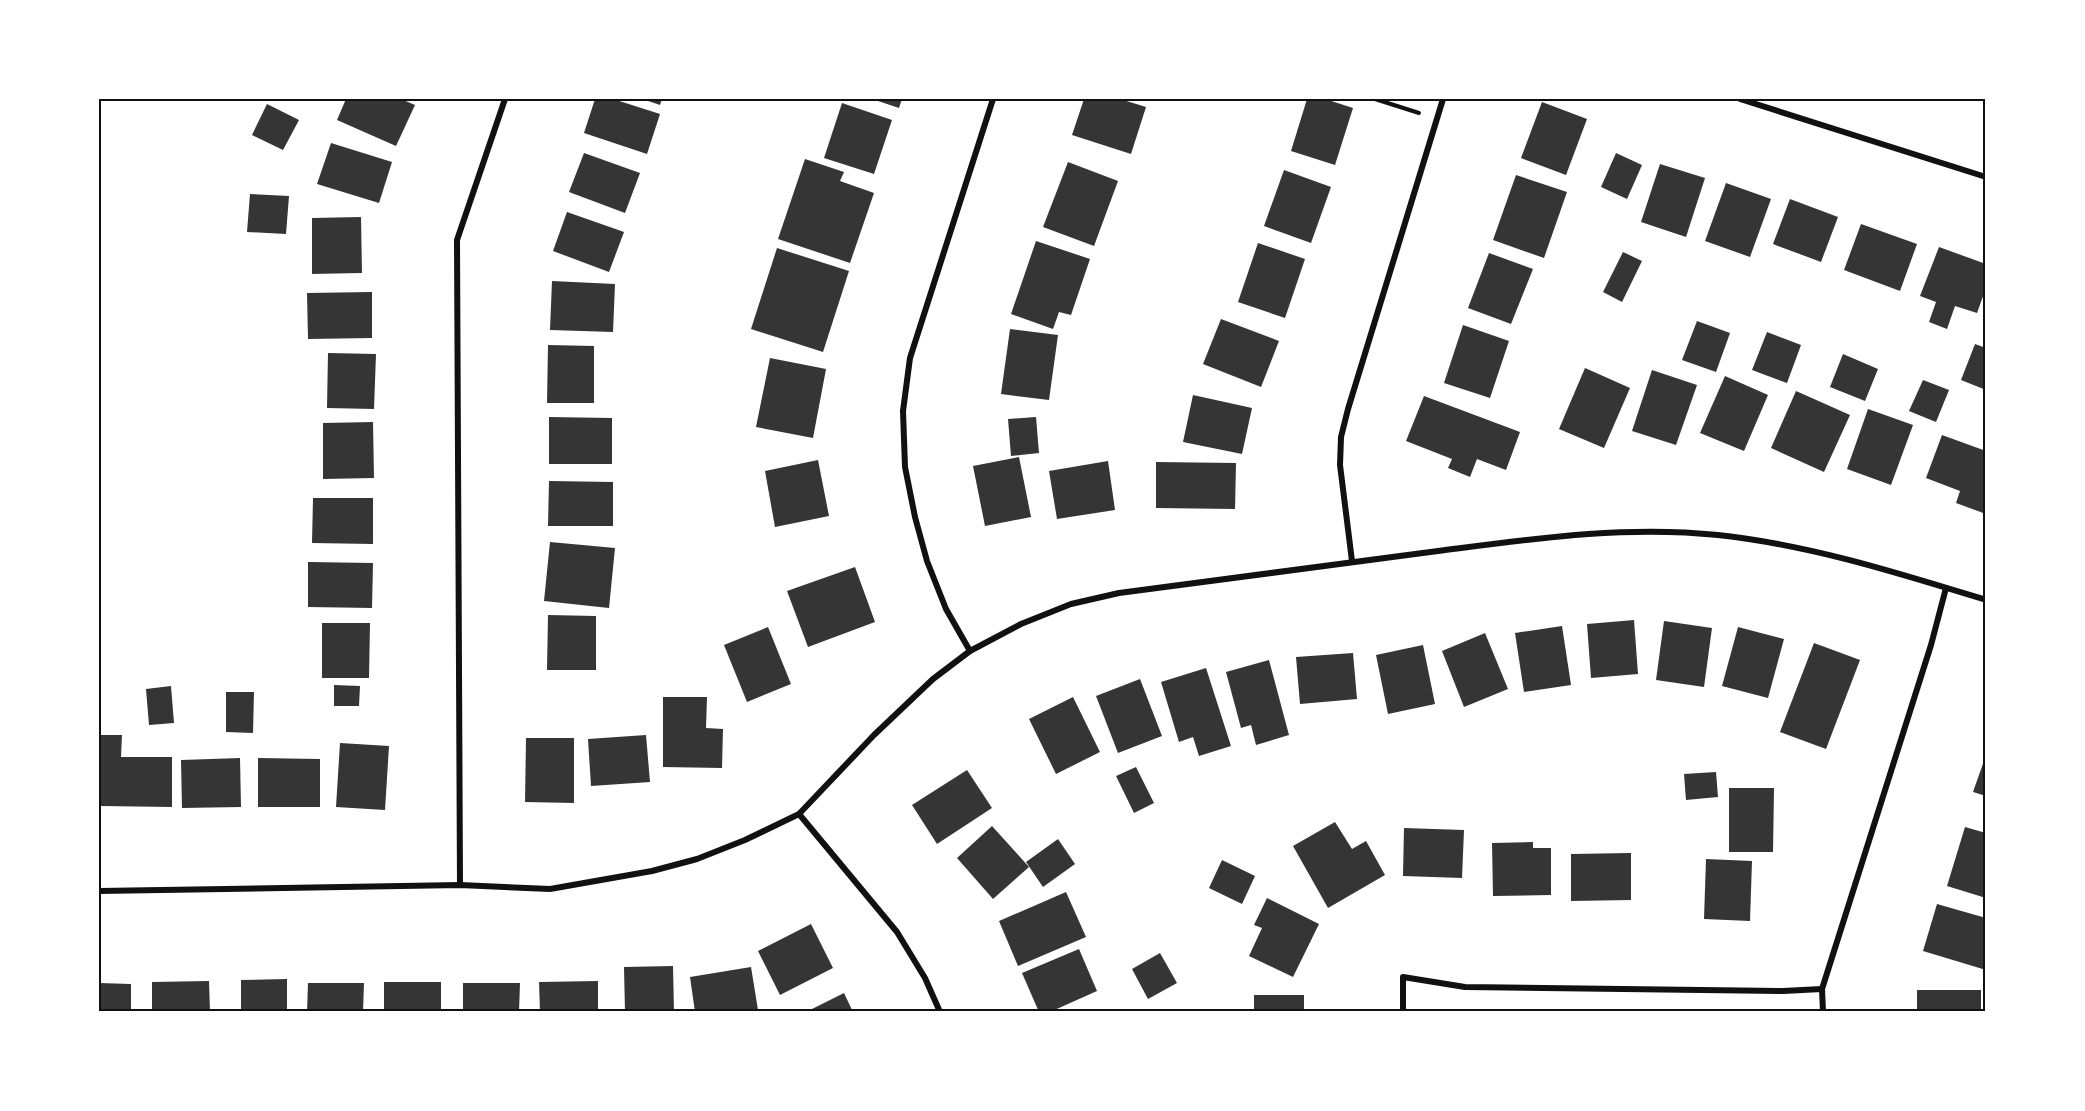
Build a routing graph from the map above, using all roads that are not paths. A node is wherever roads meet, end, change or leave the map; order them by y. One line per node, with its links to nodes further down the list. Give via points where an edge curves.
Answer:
1 (505, 99): 11 (street, via 457,240)
2 (993, 99): 9 (street, via 910,358 903,411 905,467 927,561 946,609)
3 (1443, 99): 6 (street, via 1341,437 1340,465)
4 (1740, 99): 5 (street)
5 (1986, 177)
6 (1352, 561): 7 (street, via 1554,536 1649,531 1782,543); 9 (street, via 1119,593 1071,604)
7 (1946, 588): 8 (street); 13 (street)
8 (1986, 600)
9 (970, 651): 10 (street, via 933,679 874,735)
10 (799, 814): 11 (street, via 696,860 652,872 550,889); 14 (street, via 897,932)
11 (460, 885): 12 (street)
12 (99, 891)
13 (1822, 989): 15 (street, via 1465,987 1403,977); 16 (street)
14 (940, 1012)
15 (1402, 1012)
16 (1823, 1012)

